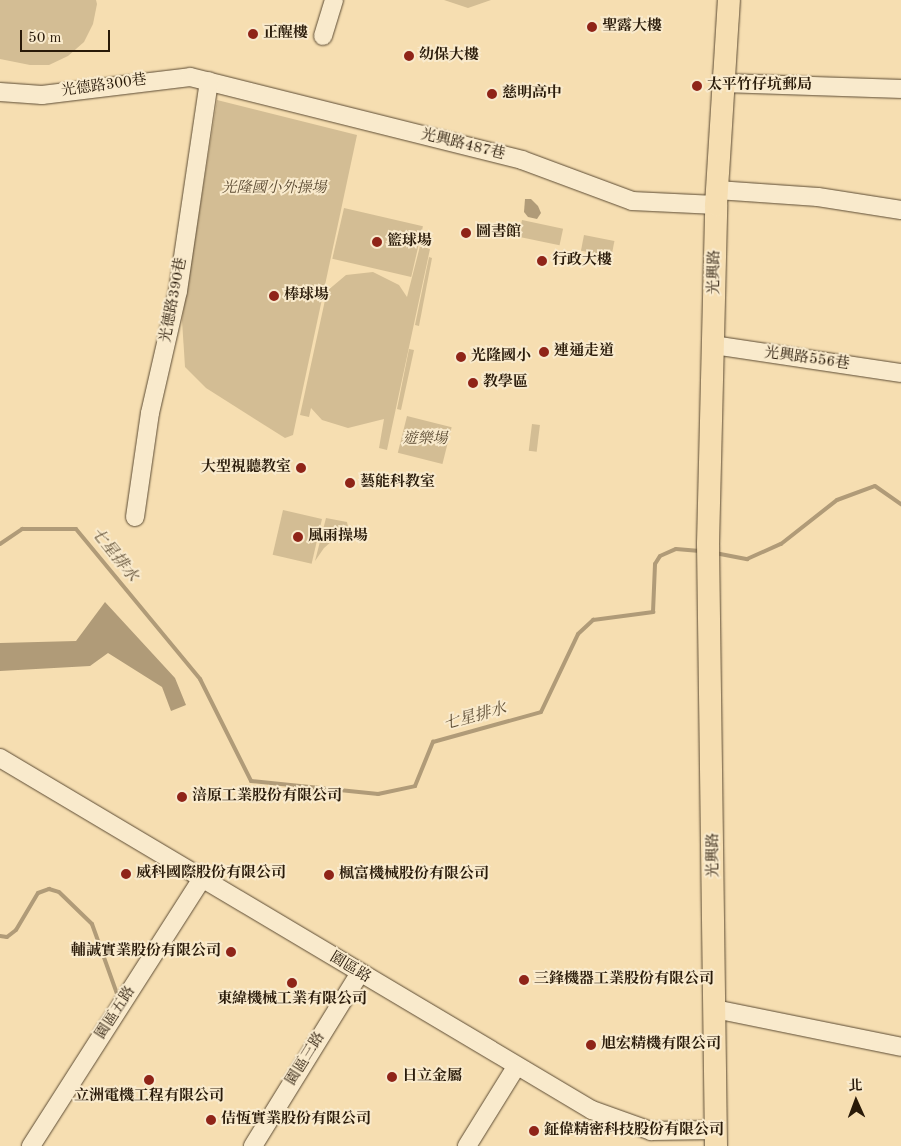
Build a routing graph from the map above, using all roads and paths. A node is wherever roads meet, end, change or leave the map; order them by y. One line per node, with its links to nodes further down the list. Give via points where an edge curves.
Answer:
1 (334, 0): 3 (street)
2 (729, 0): 5 (main road, 光興路)
3 (323, 36)
4 (209, 81): 7 (street, 光德路300巷, via 178,77 42,95); 8 (street, 光興路487巷, via 537,164 632,201); 12 (street, 光德路390巷, via 178,291 150,413)
5 (724, 83): 6 (street); 8 (main road, 光興路)
6 (901, 89)
7 (0, 92)
8 (717, 198): 9 (street, 光興路487巷, via 818,197); 10 (main road, 光興路)
9 (901, 210)
10 (713, 345): 11 (street, 光興路556巷); 16 (main road, 光興路, via 708,554)
11 (901, 373)
12 (134, 517)
13 (0, 758): 14 (street, 園區路)
14 (202, 879): 15 (street, 園區路); 20 (street, 園區五路)
15 (360, 973): 18 (street, 園區路); 21 (street, 園區三路)
16 (715, 1009): 17 (street); 19 (main road, 光興路)
17 (901, 1047)
18 (516, 1067): 19 (street, 園區路, via 592,1110 635,1128); 22 (street)
19 (716, 1138)
20 (31, 1146)
21 (253, 1146)
22 (467, 1146)

